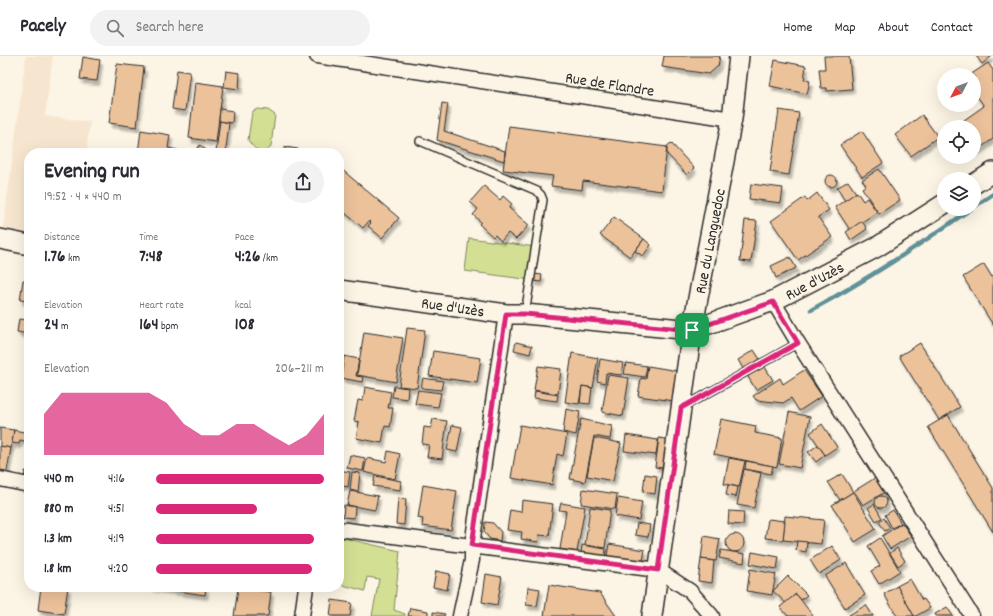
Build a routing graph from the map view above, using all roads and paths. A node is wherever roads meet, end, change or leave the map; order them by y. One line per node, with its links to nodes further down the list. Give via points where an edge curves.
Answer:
1 (317, 56): 3 (street, Rue de Flandre)
2 (739, 56): 3 (street, Rue du Languedoc)
3 (732, 118): 14 (street, Rue du Languedoc)
4 (420, 141): 13 (lane, via 537,191 541,195)
5 (993, 172): 6 (street)
6 (981, 180)
7 (937, 208): 11 (street, Rue d'Uzès, via 877,247)
8 (0, 239): 9 (street)
9 (24, 244)
10 (344, 291): 12 (street, Rue d'Uzès)
11 (773, 302): 14 (street, Rue d'Uzès); 15 (street)
12 (506, 314): 13 (street, Rue d'Uzès); 20 (street)
13 (525, 314): 14 (street, Rue d'Uzès)
14 (692, 330): 16 (street, Rue du Languedoc)
15 (798, 343): 16 (lane); 27 (street)
16 (681, 408): 21 (street, Rue du Languedoc)
17 (0, 480): 18 (street)
18 (24, 484)
19 (344, 530): 20 (street)
20 (472, 545): 21 (street); 24 (street, via 472,560)
21 (658, 570): 25 (street, Rue du Languedoc); 26 (street, via 690,590)
22 (305, 592): 23 (street)
23 (302, 616)
24 (460, 616)
25 (652, 616)
26 (712, 616)
27 (972, 616)

